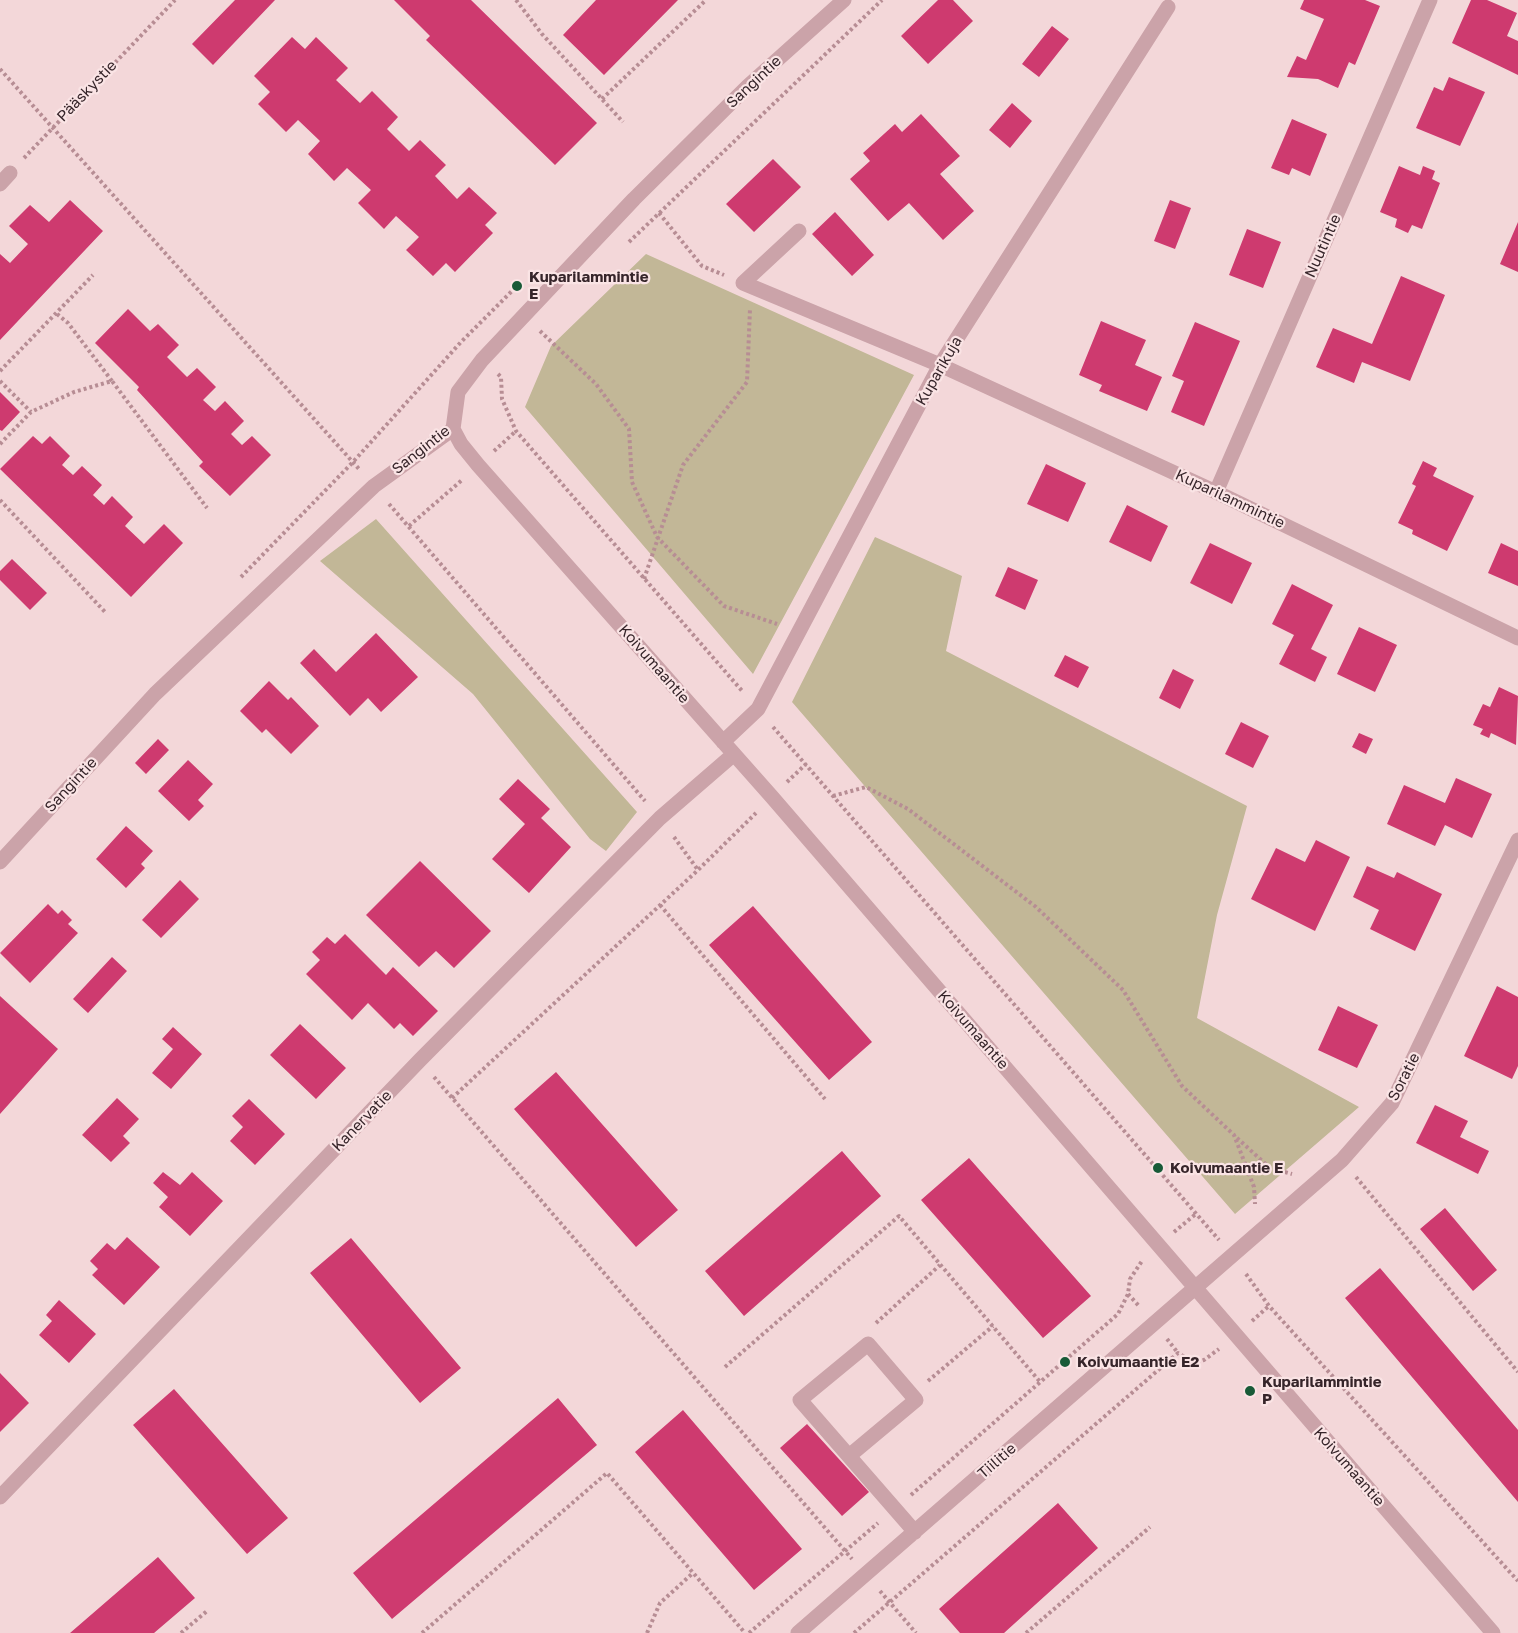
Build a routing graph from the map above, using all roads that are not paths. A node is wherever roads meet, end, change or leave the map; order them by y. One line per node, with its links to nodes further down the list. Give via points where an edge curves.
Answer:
1 (844, 0): 6 (street, Sangintie, via 748,86 633,199 482,360 458,392)
2 (1430, 0): 7 (street, Nuutintie)
3 (1168, 7): 5 (street, Kuparikuja)
4 (799, 231): 5 (street, Kuparilammintie, via 749,285)
5 (940, 365): 7 (street, Kuparilammintie); 9 (street, Kuparikuja, via 758,709)
6 (453, 429): 9 (street, Koivumaantie, via 478,465); 12 (street, Sangintie, via 374,486 154,694)
7 (1216, 492): 8 (street, Kuparilammintie)
8 (1518, 638)
9 (723, 742): 10 (street, Koivumaantie)
10 (734, 754): 13 (street, Koivumaantie); 15 (street, Kanervatie, via 660,818 420,1060)
11 (1518, 840): 13 (street, Soratie, via 1392,1103 1342,1160)
12 (0, 862)
13 (1197, 1289): 16 (street, Tiilitie); 18 (street, Koivumaantie)
14 (849, 1456): 14 (street, via 800,1400 868,1344 916,1400); 16 (street)
15 (0, 1497)
16 (915, 1532): 17 (street, Tiilitie)
17 (798, 1633)
18 (1493, 1633)

